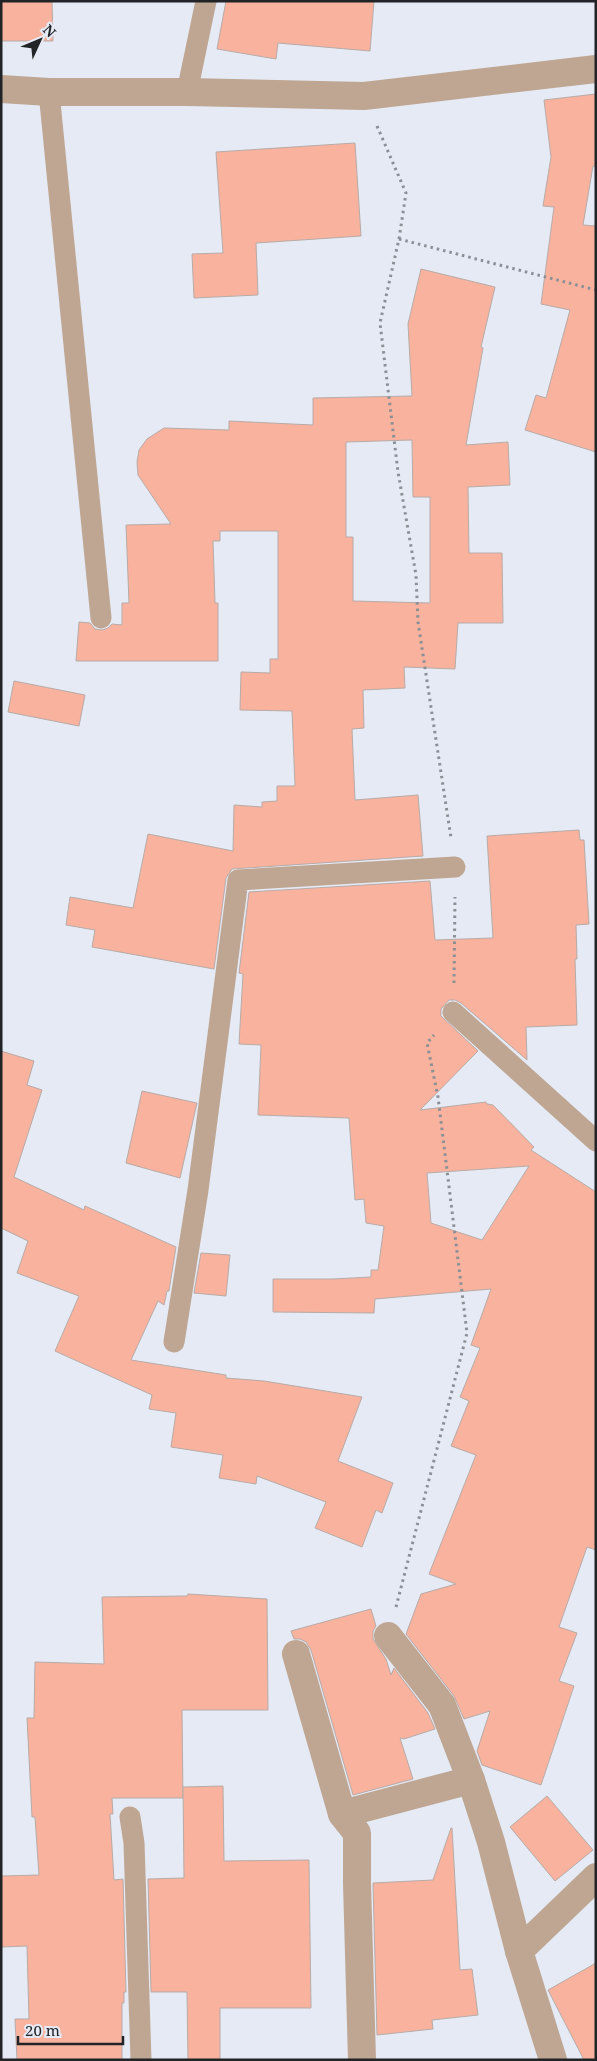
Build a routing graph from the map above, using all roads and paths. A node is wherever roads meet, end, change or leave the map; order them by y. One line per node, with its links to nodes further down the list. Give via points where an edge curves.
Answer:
1 (206, 1): 5 (lane)
2 (596, 69): 5 (street, via 364,96)
3 (1, 89): 4 (street)
4 (48, 92): 5 (street); 8 (lane)
5 (187, 92)
6 (399, 239): 7 (path)
7 (596, 290)
8 (101, 618)
9 (455, 867): 12 (lane, via 238,880 198,1190)
10 (453, 1012): 11 (lane)
11 (596, 1141)
12 (174, 1342)
13 (388, 1636): 15 (street, via 442,1705)
14 (296, 1654): 16 (street)
15 (471, 1780): 16 (street); 19 (street)
16 (342, 1814): 21 (street, via 357,1833)
17 (130, 1817): 20 (lane, via 134,1844)
18 (596, 1877): 19 (street)
19 (519, 1951): 22 (street)
20 (141, 2060)
21 (362, 2060)
22 (552, 2060)

